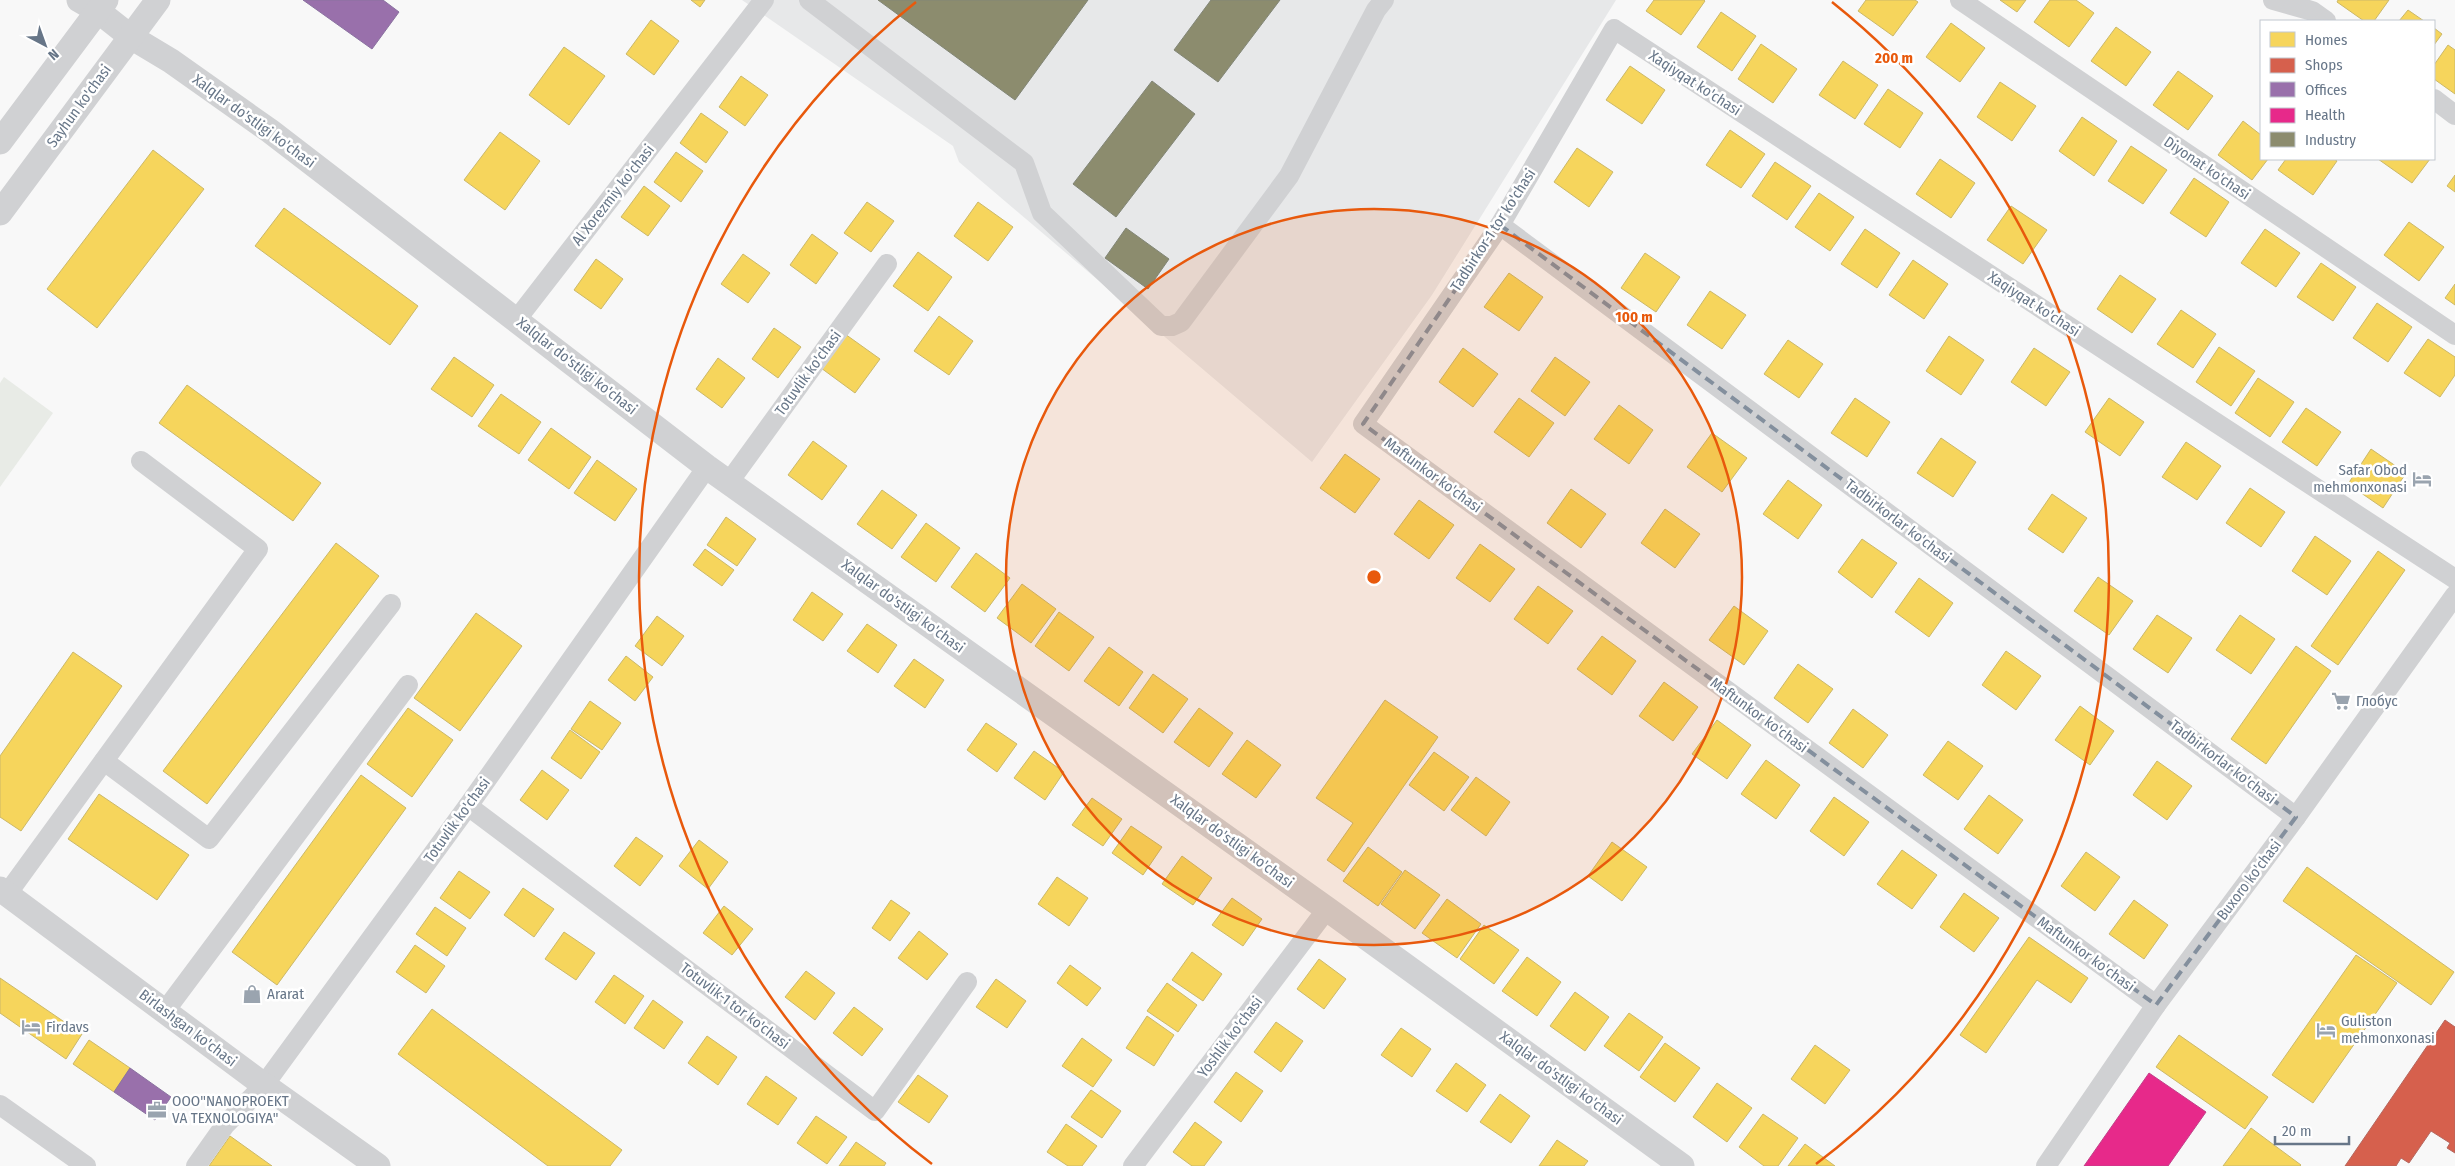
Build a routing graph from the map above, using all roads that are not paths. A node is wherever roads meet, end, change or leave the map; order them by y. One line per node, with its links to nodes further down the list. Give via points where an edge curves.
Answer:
1 (158, 0): 10 (street, Sayhun ko'chasi)
2 (764, 0): 17 (street, Al Xorezmiy ko'chasi)
3 (809, 0): 4 (street, via 1024,163 1042,213 1161,326 1180,322 1289,176)
4 (1384, 0)
5 (1960, 0): 18 (street, Diyonat ko'chasi)
6 (2274, 0): 8 (street)
7 (94, 4): 10 (street, Xalqlar do'stligi ko'chasi); 13 (street)
8 (2319, 11)
9 (1614, 29): 15 (street, Tadbirkor-1 tor ko'chasi); 23 (street, Xaqiyqat ko'chasi)
10 (130, 38): 14 (street, Sayhun ko'chasi); 17 (street, Xalqlar do'stligi ko'chasi, via 171,61 270,131)
11 (2435, 100): 12 (street)
12 (2455, 115)
13 (0, 142)
14 (0, 212)
15 (1500, 225): 19 (street, Tadbirkor-1 tor ko'chasi); 29 (street, Tadbirkorlar ko'chasi)
16 (887, 264): 22 (street, Totuvlik ko'chasi)
17 (517, 319): 21 (street, Xalqlar do'stligi ko'chasi)
18 (2455, 335)
19 (1363, 424): 33 (street, Maftunkor ko'chasi)
20 (141, 461): 27 (street, via 258,549)
21 (707, 467): 22 (street, Xalqlar do'stligi ko'chasi); 28 (street, Totuvlik ko'chasi)
22 (729, 482): 31 (street, Xalqlar do'stligi ko'chasi)
23 (2455, 579)
24 (2455, 595): 29 (street, Buxoro ko'chasi)
25 (391, 604): 27 (street, via 209,839)
26 (408, 685): 34 (street)
27 (104, 761): 30 (street)
28 (468, 806): 32 (street, Totuvlik-1 tor ko'chasi, via 875,1111); 35 (street, Totuvlik ko'chasi)
29 (2296, 817): 33 (street, Buxoro ko'chasi)
30 (4, 891): 34 (street, Birlashgan ko'chasi)
31 (1327, 909): 40 (street, Yoshlik ko'chasi); 41 (street, Xalqlar do'stligi ko'chasi)
32 (967, 982)
33 (2156, 1005): 42 (street, Buxoro ko'chasi)
34 (165, 1011): 35 (street, Birlashgan ko'chasi)
35 (264, 1084): 38 (street, Totuvlik ko'chasi, via 225,1125); 39 (street, Birlashgan ko'chasi)
36 (1, 1109): 37 (street)
37 (86, 1166)
38 (196, 1166)
39 (378, 1166)
40 (1133, 1166)
41 (1682, 1166)
42 (2046, 1166)

